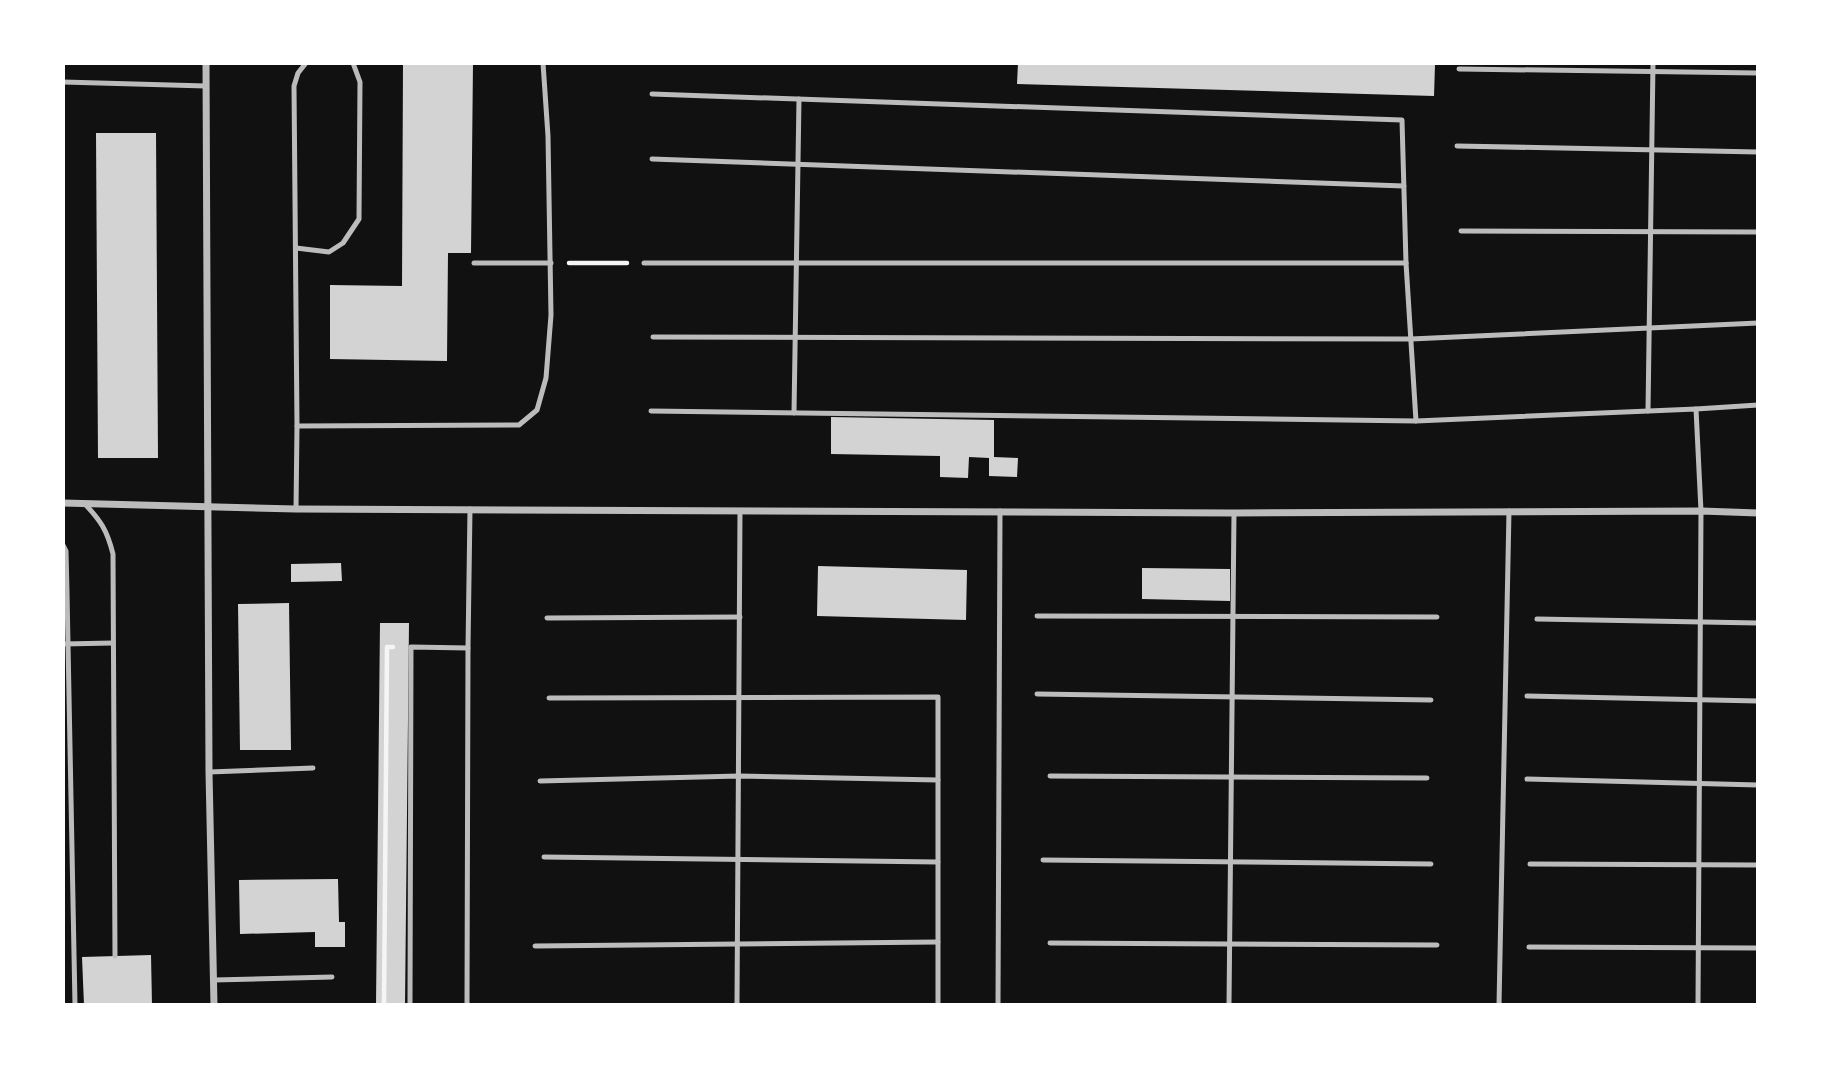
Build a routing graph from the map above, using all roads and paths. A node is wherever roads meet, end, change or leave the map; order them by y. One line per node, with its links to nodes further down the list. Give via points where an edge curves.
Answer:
1 (206, 63): 10 (street)
2 (306, 63): 22 (lane, via 294,86)
3 (353, 63): 22 (lane, via 360,82 359,219 343,243 329,252)
4 (543, 63): 24 (lane)
5 (1653, 63): 7 (lane)
6 (1459, 69): 7 (lane)
7 (1653, 71): 8 (lane); 14 (lane)
8 (1758, 73)
9 (63, 82): 10 (lane)
10 (206, 86): 41 (street)
11 (652, 94): 12 (lane)
12 (799, 99): 17 (lane); 18 (lane, via 1402,120)
13 (1457, 146): 14 (lane)
14 (1651, 150): 15 (lane); 20 (lane)
15 (1758, 152)
16 (652, 159): 17 (lane)
17 (797, 164): 18 (lane); 27 (lane)
18 (1404, 186): 26 (lane)
19 (1461, 231): 20 (lane)
20 (1650, 231): 21 (lane); 29 (lane)
21 (1758, 232)
22 (296, 248): 38 (lane)
23 (474, 263): 24 (lane)
24 (551, 263): 25 (path); 38 (lane, via 546,378 537,410 519,425)
25 (644, 263): 27 (lane)
26 (1406, 263): 27 (lane); 31 (lane)
27 (796, 264): 36 (lane)
28 (1758, 323): 29 (lane)
29 (1649, 328): 31 (lane); 35 (lane)
30 (653, 337): 31 (lane)
31 (1411, 339): 37 (lane)
32 (1758, 405): 33 (lane)
33 (1696, 409): 35 (lane); 47 (lane)
34 (651, 411): 36 (lane)
35 (1648, 411): 37 (lane)
36 (793, 412): 37 (lane)
37 (1416, 421)
38 (297, 426): 42 (lane)
39 (63, 503): 40 (street)
40 (84, 503): 41 (street); 60 (lane, via 107,532 113,554)
41 (208, 506): 42 (street); 73 (street)
42 (296, 509): 43 (street)
43 (470, 509): 45 (street); 63 (lane)
44 (1000, 510): 45 (street); 48 (street); 111 (lane)
45 (740, 511): 54 (lane)
46 (1509, 511): 47 (street); 48 (street); 113 (lane)
47 (1701, 511): 49 (street); 58 (lane)
48 (1234, 513): 53 (lane)
49 (1758, 513)
50 (63, 545): 51 (lane)
51 (65, 592): 61 (lane)
52 (1037, 616): 53 (lane)
53 (1234, 616): 55 (lane); 66 (lane)
54 (740, 617): 56 (lane); 68 (lane)
55 (1437, 617)
56 (547, 618)
57 (1537, 619): 58 (lane)
58 (1700, 622): 59 (lane); 70 (lane)
59 (1758, 623)
60 (113, 643): 61 (lane); 101 (lane)
61 (66, 644): 104 (lane)
62 (411, 648): 63 (lane); 106 (path, via 387,647); 107 (lane)
63 (468, 648): 108 (lane)
64 (1037, 694): 66 (lane)
65 (1527, 696): 70 (lane)
66 (1233, 697): 69 (lane); 76 (lane)
67 (549, 698): 68 (lane)
68 (740, 698): 74 (lane); 79 (lane, via 938,697)
69 (1431, 700)
70 (1699, 700): 71 (lane); 81 (lane)
71 (1758, 701)
72 (313, 768): 73 (lane)
73 (209, 772): 103 (street)
74 (739, 776): 79 (lane); 80 (lane); 84 (lane)
75 (1050, 776): 76 (lane)
76 (1231, 777): 77 (lane); 87 (lane)
77 (1427, 778)
78 (1527, 779): 81 (lane)
79 (938, 780): 86 (lane)
80 (540, 781)
81 (1699, 784): 82 (lane); 90 (lane)
82 (1758, 785)
83 (544, 857): 84 (lane)
84 (738, 859): 86 (lane); 94 (lane)
85 (1043, 860): 87 (lane)
86 (938, 862): 92 (lane)
87 (1230, 862): 88 (lane); 95 (lane)
88 (1432, 864)
89 (1530, 864): 90 (lane)
90 (1699, 865): 91 (lane); 99 (lane)
91 (1758, 865)
92 (938, 942): 94 (lane); 110 (lane)
93 (1051, 943): 95 (lane)
94 (737, 944): 97 (lane); 109 (lane)
95 (1229, 944): 96 (lane); 112 (lane)
96 (1437, 945)
97 (535, 946)
98 (1529, 947): 99 (lane)
99 (1698, 947): 100 (lane); 114 (lane)
100 (1758, 948)
101 (115, 956)
102 (332, 976): 103 (lane)
103 (214, 980): 105 (street)
104 (75, 1005)
105 (214, 1005)
106 (384, 1005)
107 (410, 1005)
108 (467, 1005)
109 (737, 1005)
110 (938, 1005)
111 (998, 1005)
112 (1229, 1005)
113 (1499, 1005)
114 (1698, 1005)

